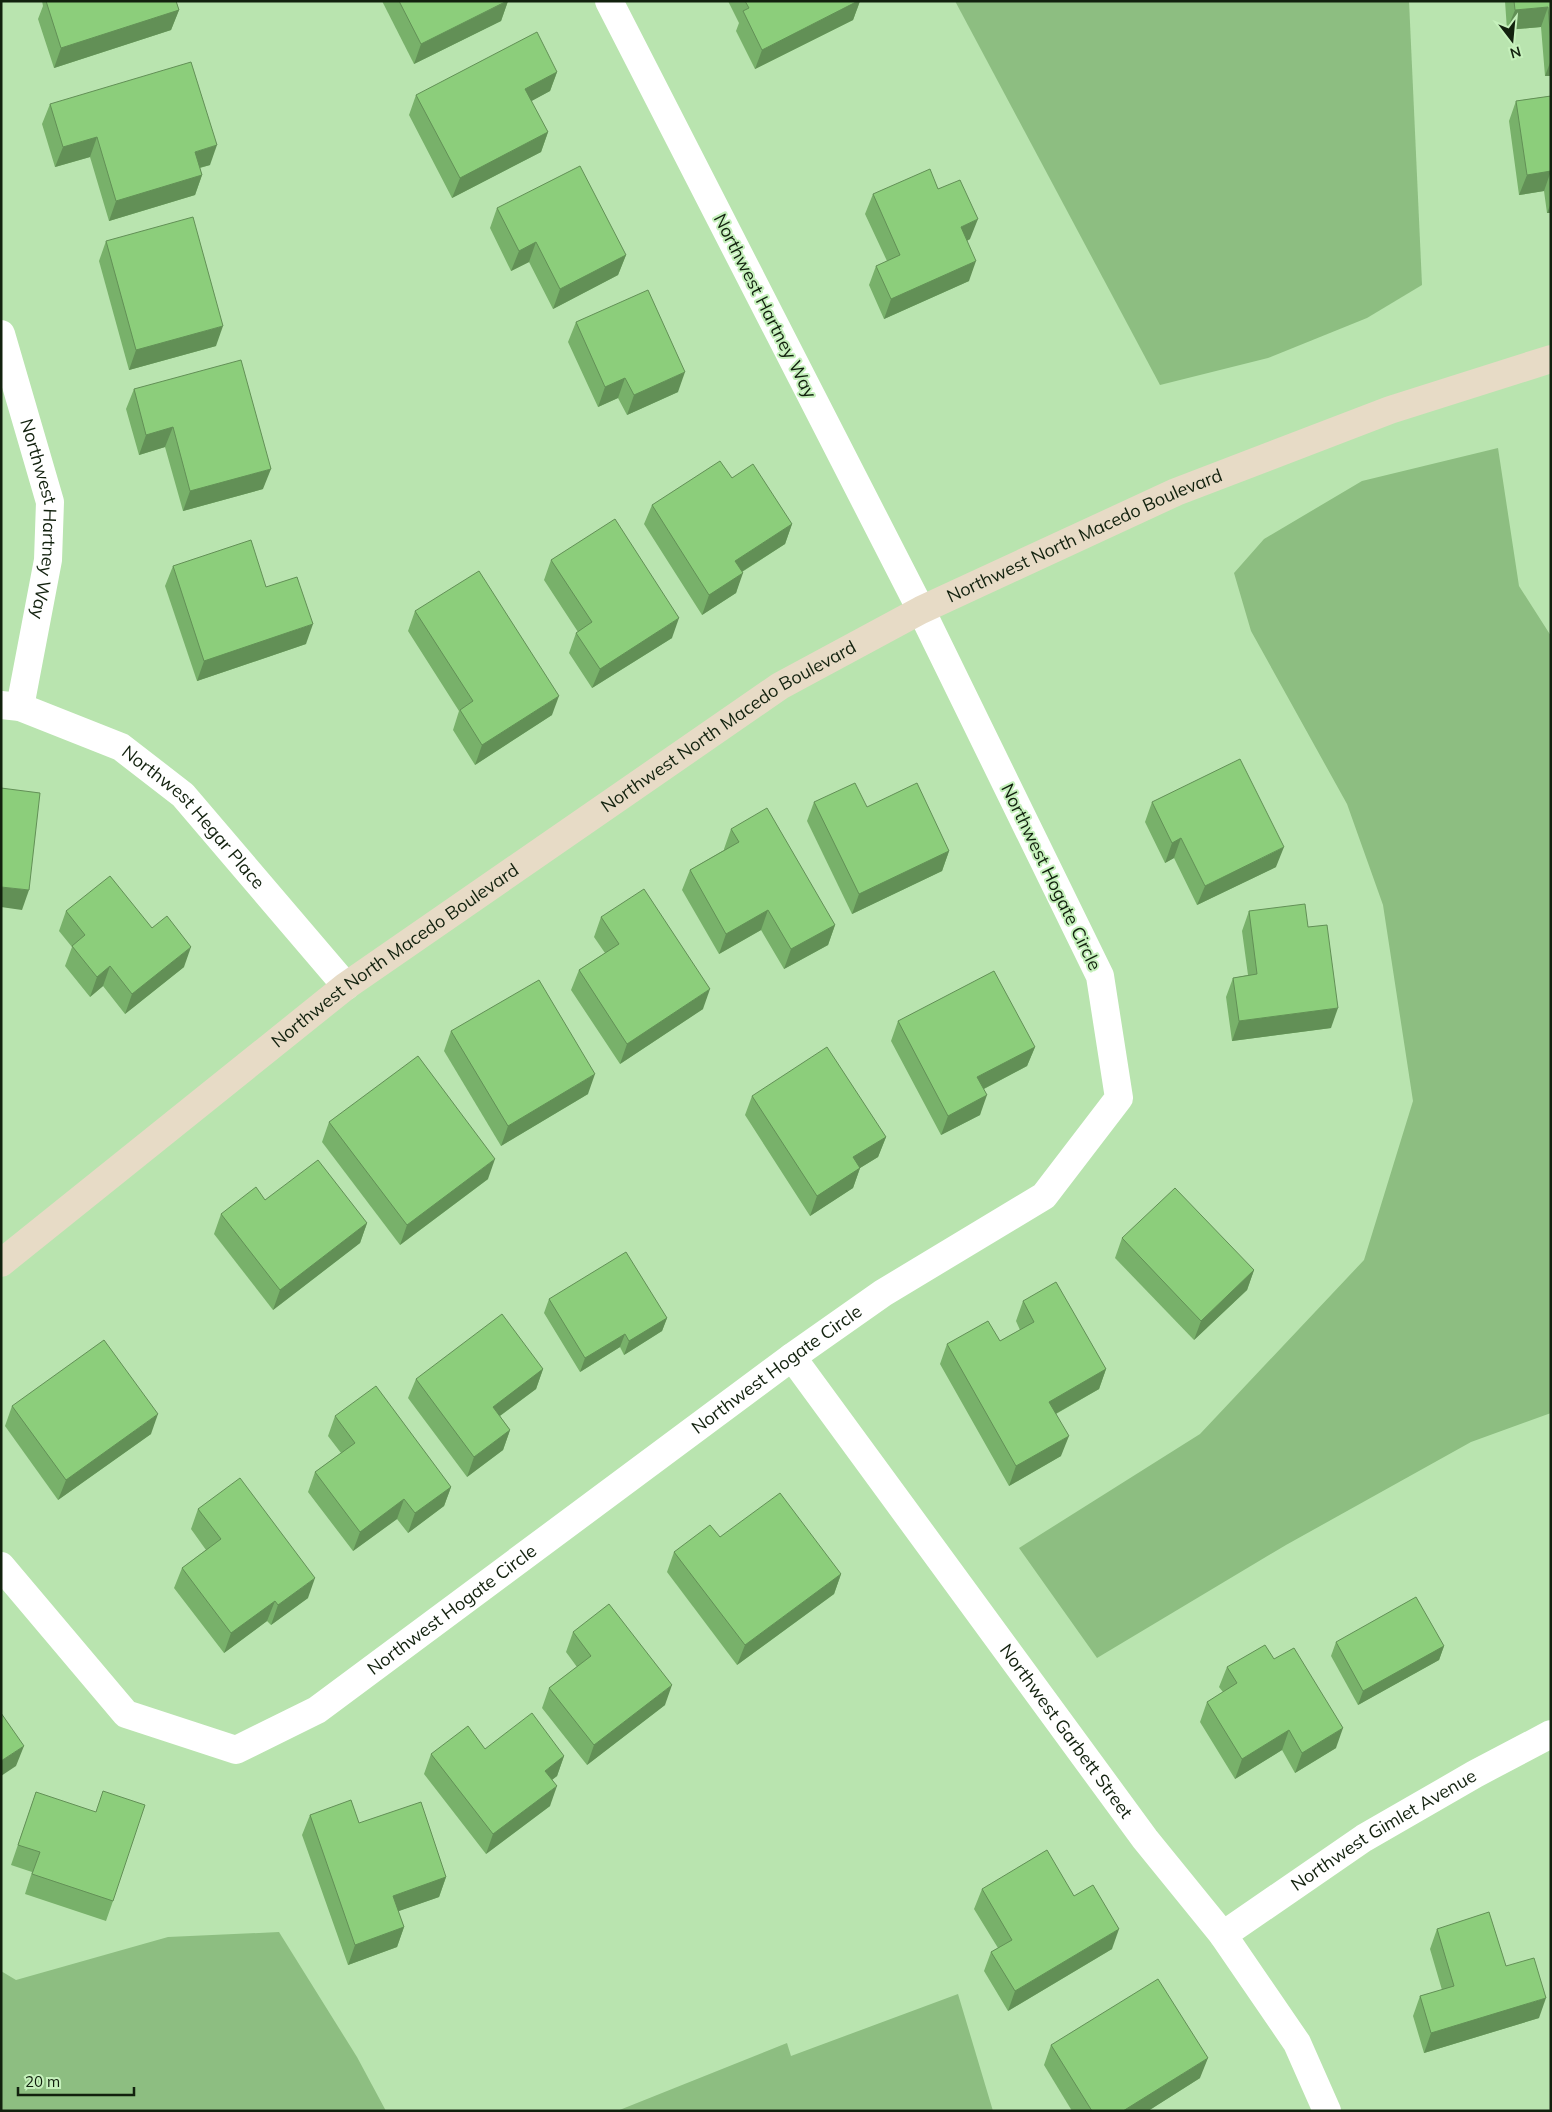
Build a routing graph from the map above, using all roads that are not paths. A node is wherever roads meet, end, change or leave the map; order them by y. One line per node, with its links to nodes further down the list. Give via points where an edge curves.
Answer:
1 (609, 1): 4 (street, Northwest Hartney Way)
2 (1, 334): 5 (street, Northwest Hartney Way, via 50,502 48,560)
3 (1551, 359): 4 (street, Northwest North Macedo Boulevard, via 1390,410 1176,492)
4 (921, 610): 6 (street, Northwest North Macedo Boulevard, via 780,686); 8 (street, Northwest Hogate Circle, via 1100,976 1119,1098 1044,1196 883,1293)
5 (10, 706): 6 (street, Northwest Hegar Place, via 121,747 183,795)
6 (346, 986): 7 (street, Northwest North Macedo Boulevard)
7 (1, 1263)
8 (792, 1357): 9 (street, Northwest Hogate Circle, via 318,1710 236,1750 126,1714); 11 (street, Northwest Garbett Street, via 1145,1839)
9 (1, 1566)
10 (1551, 1734): 11 (street, Northwest Gimlet Avenue, via 1364,1838)
11 (1222, 1934): 12 (street, Northwest Garbett Street, via 1297,2043)
12 (1327, 2111)

